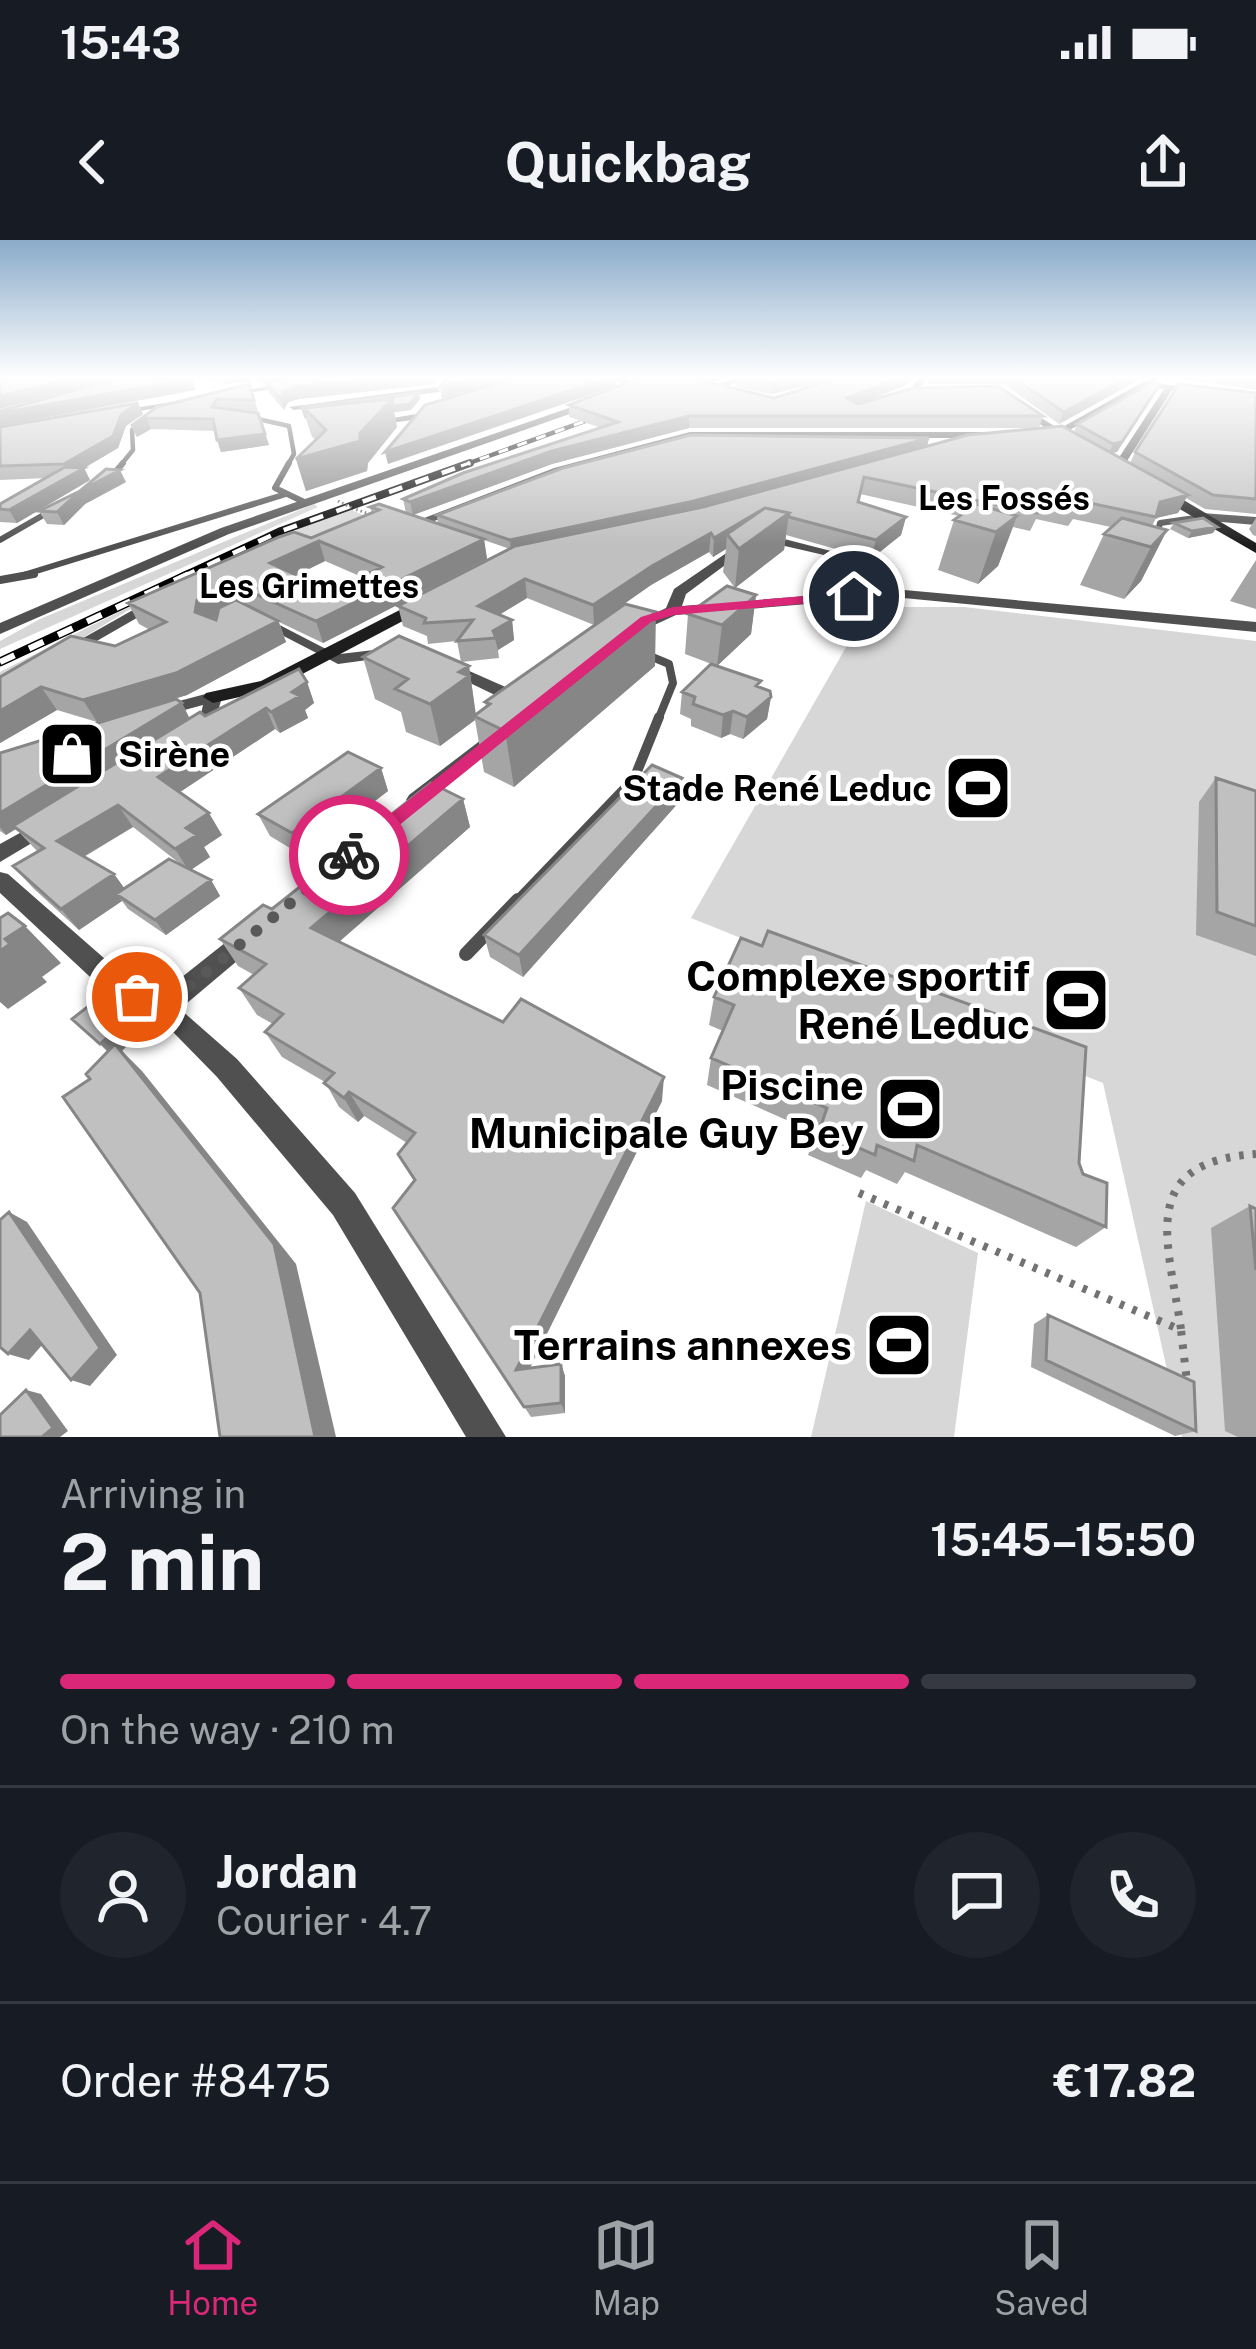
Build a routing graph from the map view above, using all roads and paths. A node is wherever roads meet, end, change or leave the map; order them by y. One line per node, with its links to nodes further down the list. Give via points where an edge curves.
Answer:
1 (132, 434): 14 (lane, via 133,450 119,472)
2 (290, 434): 16 (lane, via 294,454 275,488)
3 (492, 434): 16 (street)
4 (1060, 434): 8 (street)
5 (1070, 434): 8 (street)
6 (1139, 434): 12 (street, via 1123,459)
7 (1033, 436): 8 (street)
8 (1065, 437)
9 (1007, 439): 11 (street); 22 (street, via 690,435 558,470)
10 (1088, 450): 12 (street)
11 (919, 456)
12 (1107, 461): 13 (street)
13 (1126, 472)
14 (99, 484)
15 (1145, 484): 20 (street)
16 (299, 497): 29 (lane, via 247,501 38,576); 35 (street)
17 (338, 501): 19 (path, bridge)
18 (59, 506): 25 (lane)
19 (373, 514): 22 (street)
20 (1202, 517): 21 (street); 24 (lane, via 1160,523); 26 (street)
21 (1256, 521)
22 (412, 524): 23 (street)
23 (431, 531)
24 (1157, 536)
25 (0, 540)
26 (1256, 549)
27 (824, 551): 28 (path); 32 (street, via 757,536 679,592)
28 (891, 572)
29 (0, 580)
30 (170, 595): 39 (street)
31 (436, 596): 38 (street)
32 (673, 611): 34 (street, via 944,594); 36 (street, via 646,620)
33 (266, 622): 38 (lane)
34 (1256, 627)
35 (0, 628)
36 (619, 647): 51 (lane, via 662,658 673,683 634,779)
37 (412, 652): 38 (street)
38 (327, 654): 41 (street)
39 (52, 662)
40 (440, 663): 47 (street, via 540,699)
41 (267, 685): 42 (street); 44 (street)
42 (213, 697): 43 (street); 44 (street)
43 (136, 719)
44 (208, 722): 45 (street)
45 (188, 735)
46 (69, 810): 48 (street)
47 (397, 816)
48 (0, 854)
49 (0, 880): 52 (street, via 112,981)
50 (272, 919): 52 (street)
51 (466, 954)
52 (160, 1010): 57 (street, via 212,1052 344,1204)
53 (1256, 1154): 55 (path, via 1213,1152 1183,1170 1169,1201)
54 (859, 1192): 55 (path)
55 (1181, 1330): 56 (path)
56 (1189, 1394)
57 (487, 1437)

